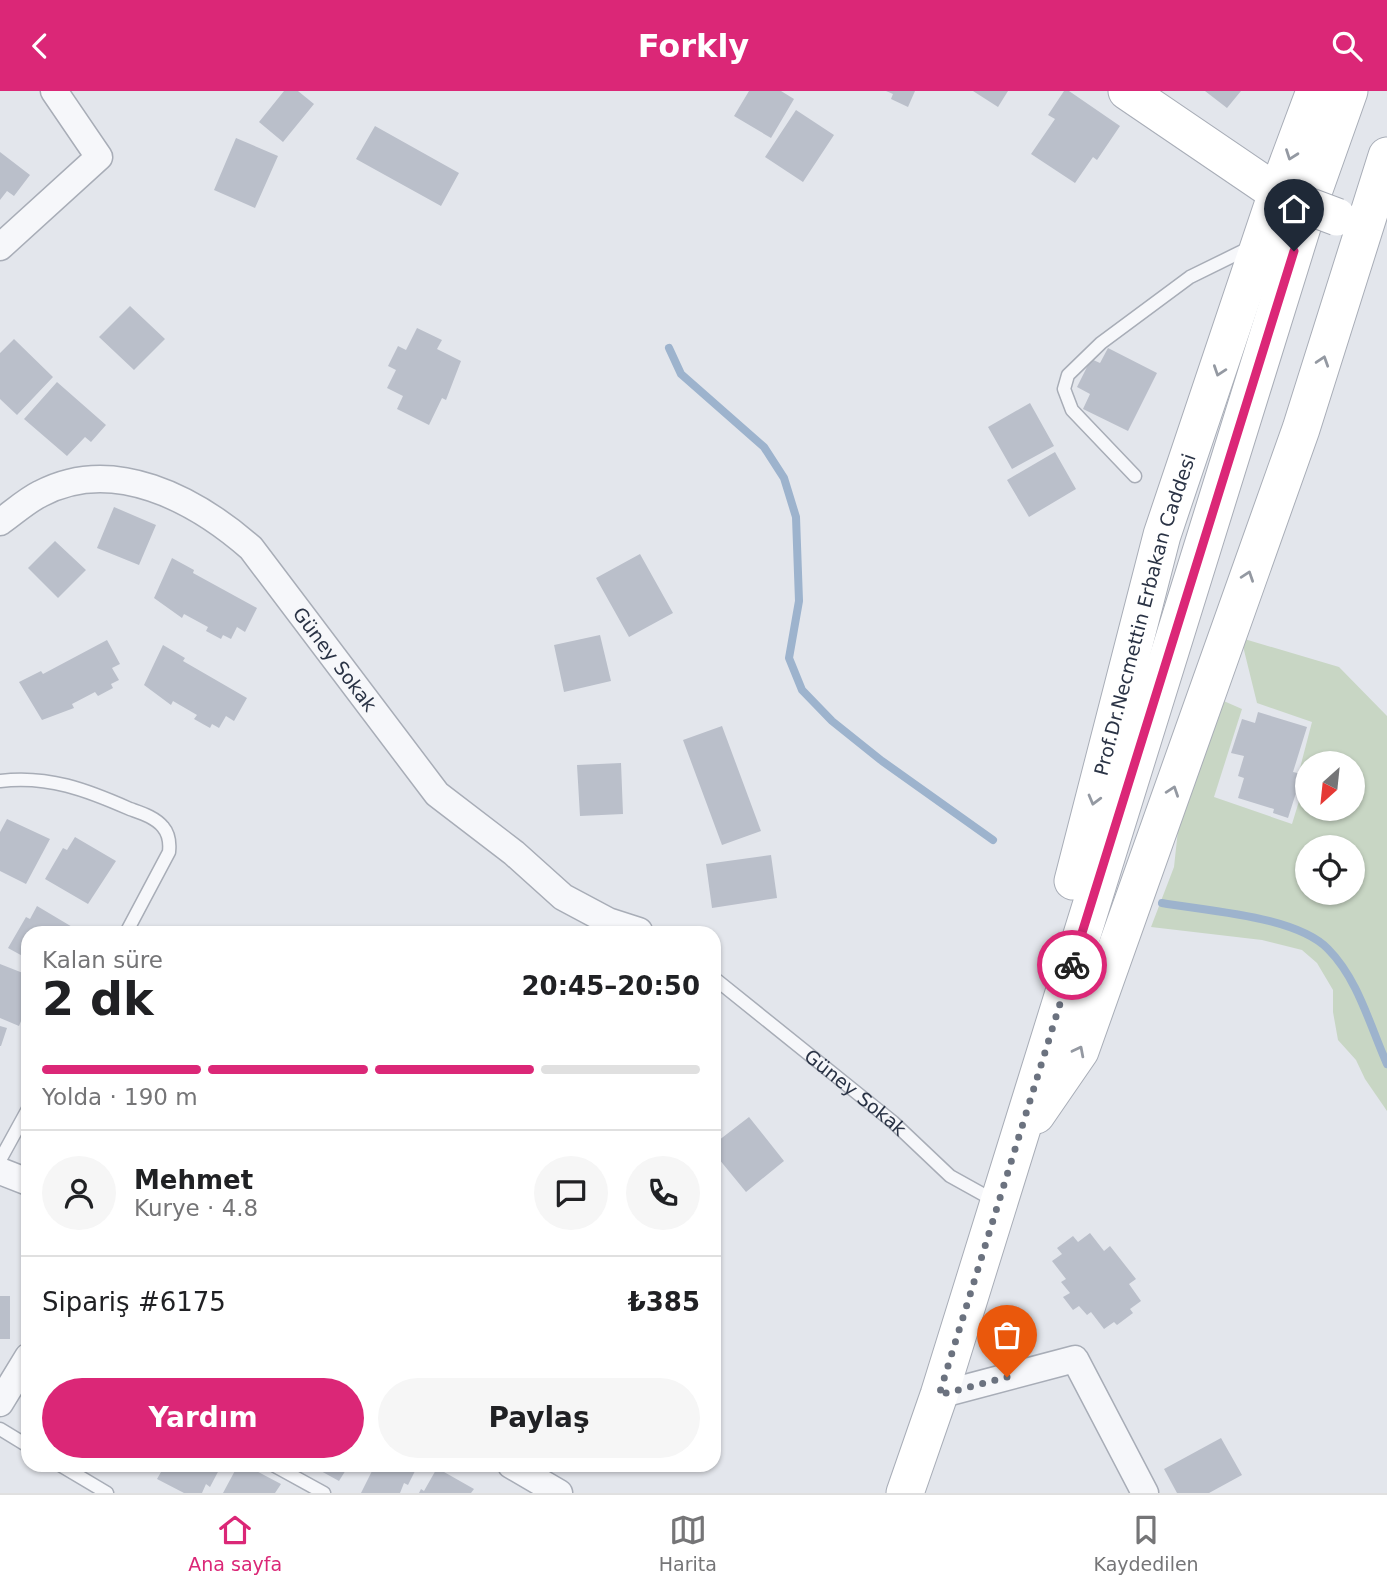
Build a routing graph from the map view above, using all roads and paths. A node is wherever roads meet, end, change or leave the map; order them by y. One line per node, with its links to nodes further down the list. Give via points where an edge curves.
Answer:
1 (54, 91): 9 (street, via 99,157)
2 (1127, 91): 6 (main road)
3 (1315, 91): 6 (main road, Prof.Dr.Necmettin Erbakan Caddesi, one-way to 6)
4 (1349, 91): 17 (main road, Prof.Dr.Necmettin Erbakan Caddesi, via 1311,198)
5 (1387, 156): 7 (main road, Prof.Dr.Necmettin Erbakan Caddesi)
6 (1287, 198): 7 (main road, bridge); 8 (main road, Prof.Dr.Necmettin Erbakan Caddesi)
7 (1370, 226): 17 (main road, Prof.Dr.Necmettin Erbakan Caddesi, one-way to 7, via 1080,1051)
8 (1264, 241): 10 (lane, via 1190,277 1101,343 1068,375 1064,390 1072,410); 17 (main road, Prof.Dr.Necmettin Erbakan Caddesi, one-way to 17, via 1162,535 1031,1041)
9 (0, 247)
10 (1135, 476)
11 (0, 522): 14 (street, Güney Sokak, via 40,494 69,484 109,479 144,484 217,518 251,548 437,794 563,897)
12 (0, 781): 13 (lane, via 37,779 83,788 163,827 169,852)
13 (130, 926)
14 (623, 926)
15 (721, 984): 21 (lane, Güney Sokak, via 893,1122 950,1176)
16 (21, 1122): 18 (lane)
17 (1014, 1148): 21 (main road, Prof.Dr.Necmettin Erbakan Caddesi)
18 (0, 1160)
19 (0, 1171): 20 (street)
20 (21, 1179)
21 (998, 1202): 23 (main road, Prof.Dr.Necmettin Erbakan Caddesi)
22 (21, 1368): 24 (street)
23 (939, 1395): 33 (main road, Prof.Dr.Necmettin Erbakan Caddesi); 34 (street, via 1075,1359)
24 (2, 1397)
25 (0, 1429): 26 (lane)
26 (21, 1442)
27 (72, 1472): 30 (lane)
28 (286, 1472): 31 (lane)
29 (523, 1472): 32 (street)
30 (107, 1493)
31 (324, 1493)
32 (559, 1493)
33 (905, 1493)
34 (1145, 1493)

